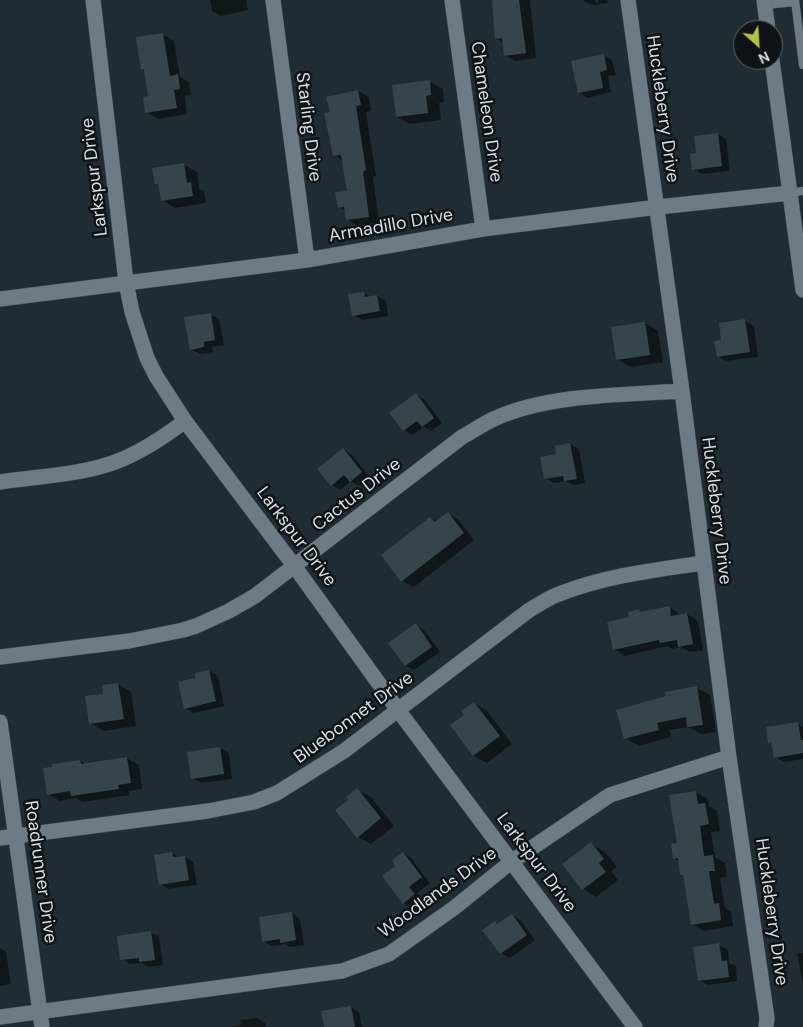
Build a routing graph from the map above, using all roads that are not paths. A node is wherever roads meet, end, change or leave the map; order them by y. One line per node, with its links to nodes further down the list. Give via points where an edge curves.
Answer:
1 (93, 0): 14 (street, Larkspur Drive)
2 (273, 0): 13 (street, Starling Drive)
3 (452, 0): 12 (street, Chameleon Drive)
4 (628, 0): 11 (street, Huckleberry Drive)
5 (795, 1): 6 (lane); 8 (lane)
6 (764, 2): 7 (street)
7 (767, 20)
8 (803, 65)
9 (774, 70): 10 (street)
10 (796, 192): 11 (street, Armadillo Drive); 15 (street)
11 (658, 207): 12 (street, Armadillo Drive); 17 (street, Huckleberry Drive)
12 (483, 229): 13 (street, Armadillo Drive)
13 (307, 260): 14 (street, Armadillo Drive)
14 (126, 282): 16 (street, Armadillo Drive); 18 (street, Larkspur Drive, via 147,358)
15 (803, 290)
16 (0, 299)
17 (682, 391): 20 (street, Huckleberry Drive); 21 (street, Cactus Drive, via 559,401 495,418 462,437)
18 (185, 421): 19 (street, via 149,446 117,461 73,472); 21 (street, Larkspur Drive)
19 (0, 482)
20 (703, 563): 23 (street, Bluebonnet Drive, via 637,572 557,594 528,611); 25 (street, Huckleberry Drive)
21 (295, 567): 22 (street, Cactus Drive, via 255,596 196,626 129,641); 23 (street, Larkspur Drive)
22 (0, 657)
23 (398, 710): 26 (street, Bluebonnet Drive, via 319,768 277,793 254,802); 28 (street, Larkspur Drive)
24 (0, 722): 26 (street, Roadrunner Drive)
25 (729, 757): 28 (street, Woodlands Drive, via 610,795); 32 (street, Huckleberry Drive)
26 (16, 836): 27 (street, Bluebonnet Drive); 30 (street, Roadrunner Drive)
27 (0, 838)
28 (512, 862): 30 (street, Woodlands Drive, via 389,954 342,970); 31 (street, Larkspur Drive)
29 (0, 1018): 30 (street, Woodlands Drive)
30 (41, 1020)
31 (635, 1027)
32 (766, 1027)

